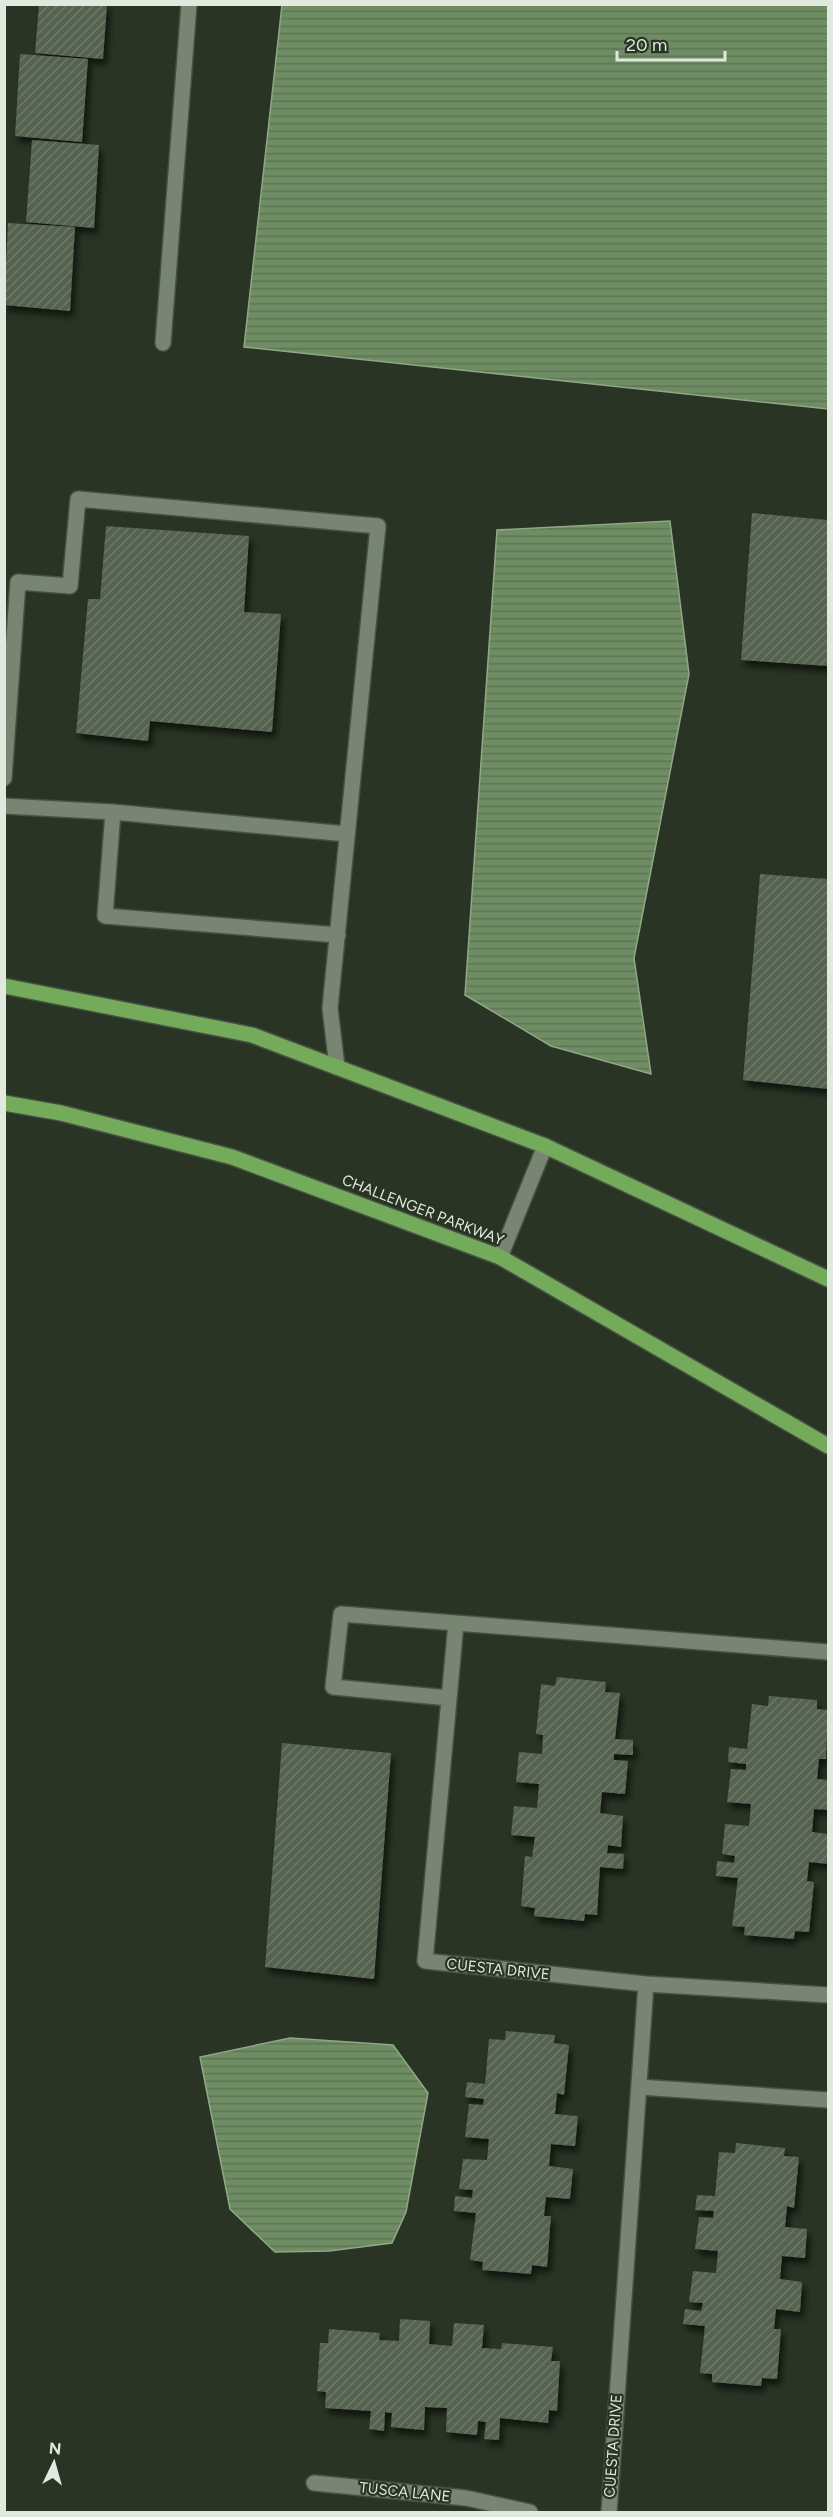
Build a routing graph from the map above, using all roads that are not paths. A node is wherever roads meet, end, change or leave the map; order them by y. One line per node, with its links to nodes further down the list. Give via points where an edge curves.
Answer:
1 (189, 4): 2 (street)
2 (163, 343)
3 (4, 778): 6 (street, via 18,582 70,586 78,498 378,526)
4 (4, 806): 5 (street)
5 (113, 812): 6 (street); 7 (street, via 105,916)
6 (346, 834): 7 (street)
7 (338, 935): 9 (street, via 330,1008)
8 (4, 986): 9 (main road, via 252,1035)
9 (337, 1067): 11 (main road)
10 (4, 1103): 12 (main road, CHALLENGER PARKWAY, via 61,1113 232,1157)
11 (545, 1146): 12 (street); 13 (main road)
12 (500, 1257): 14 (main road, CHALLENGER PARKWAY)
13 (828, 1279)
14 (828, 1446)
15 (456, 1623): 16 (street); 17 (street, CUESTA DRIVE); 17 (street, via 341,1614 333,1688)
16 (828, 1652)
17 (449, 1698): 18 (street, CUESTA DRIVE, via 425,1961)
18 (646, 1984): 19 (street); 20 (street, CUESTA DRIVE)
19 (828, 1995)
20 (639, 2087): 21 (street); 25 (street, CUESTA DRIVE)
21 (828, 2100)
22 (314, 2483): 23 (street, TUSCA LANE)
23 (465, 2505): 24 (street, TUSCA LANE)
24 (530, 2512)
25 (609, 2512)

